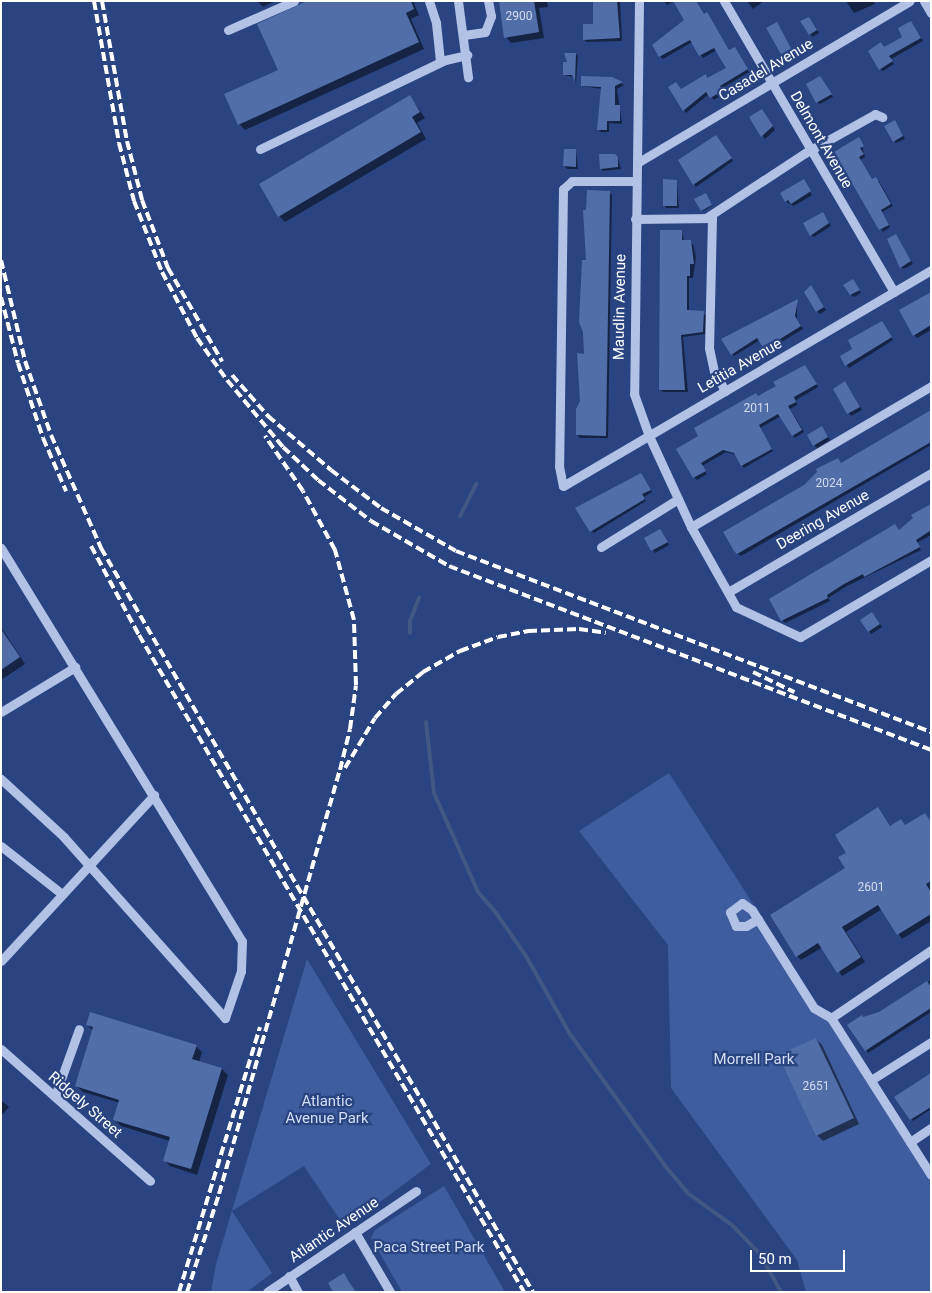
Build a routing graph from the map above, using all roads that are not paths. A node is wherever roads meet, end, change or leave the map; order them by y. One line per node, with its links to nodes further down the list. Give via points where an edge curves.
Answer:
1 (294, 1): 10 (street)
2 (429, 1): 13 (street, via 436,23)
3 (458, 1): 11 (street)
4 (488, 1): 11 (street, via 491,16 485,32)
5 (639, 1): 19 (street, Maudlin Avenue)
6 (724, 1): 15 (street, Delmont Avenue)
7 (910, 1): 15 (street, Casadel Avenue)
8 (924, 1): 9 (street)
9 (931, 13)
10 (228, 30)
11 (464, 35): 12 (street)
12 (467, 54): 13 (street); 14 (street)
13 (440, 62): 17 (street)
14 (468, 77)
15 (772, 83): 18 (street, Delmont Avenue); 19 (street, Casadel Avenue)
16 (882, 116): 18 (street, via 875,114)
17 (260, 149)
18 (812, 151): 21 (street); 24 (street, Delmont Avenue)
19 (637, 163): 20 (street, Maudlin Avenue)
20 (636, 181): 22 (street, Maudlin Avenue); 27 (street, Letitia Avenue, via 572,181 563,189 559,466 563,486)
21 (706, 218): 22 (street); 26 (street, via 712,218 709,348 714,371)
22 (635, 219): 27 (street, Maudlin Avenue, via 633,380 637,406)
23 (931, 270): 24 (street, Letitia Avenue)
24 (894, 292): 26 (street, Letitia Avenue)
25 (931, 386): 30 (street)
26 (725, 391): 27 (street, Letitia Avenue)
27 (649, 436): 29 (street, Maudlin Avenue)
28 (931, 474): 34 (street, Deering Avenue)
29 (678, 499): 30 (street, Maudlin Avenue); 31 (street)
30 (690, 526): 34 (street, Maudlin Avenue)
31 (601, 547)
32 (1, 548): 35 (street)
33 (931, 560): 34 (street, Maudlin Avenue, via 800,637 736,607)
34 (730, 591)
35 (75, 667): 36 (street); 38 (street)
36 (1, 712)
37 (1, 779): 40 (street, via 64,837)
38 (154, 795): 40 (street); 40 (street, via 242,941 241,970 225,1018)
39 (1, 846): 41 (street)
40 (89, 865): 41 (street)
41 (62, 894): 44 (street)
42 (758, 919): 45 (street, via 814,1008)
43 (931, 950): 45 (street)
44 (1, 960)
45 (831, 1018): 49 (street)
46 (79, 1029): 50 (street)
47 (931, 1042): 49 (street)
48 (1, 1049): 50 (street, Ridgely Street)
49 (870, 1080): 52 (street)
50 (55, 1096): 54 (street, Ridgely Street)
51 (931, 1128): 52 (street)
52 (910, 1142): 53 (street)
53 (931, 1175)
54 (150, 1181)
55 (416, 1191): 56 (street, Atlantic Avenue)
56 (355, 1232): 57 (street, Atlantic Avenue); 60 (street)
57 (290, 1276): 58 (street, Atlantic Avenue); 59 (street)
58 (267, 1292)
59 (298, 1292)
60 (390, 1292)

